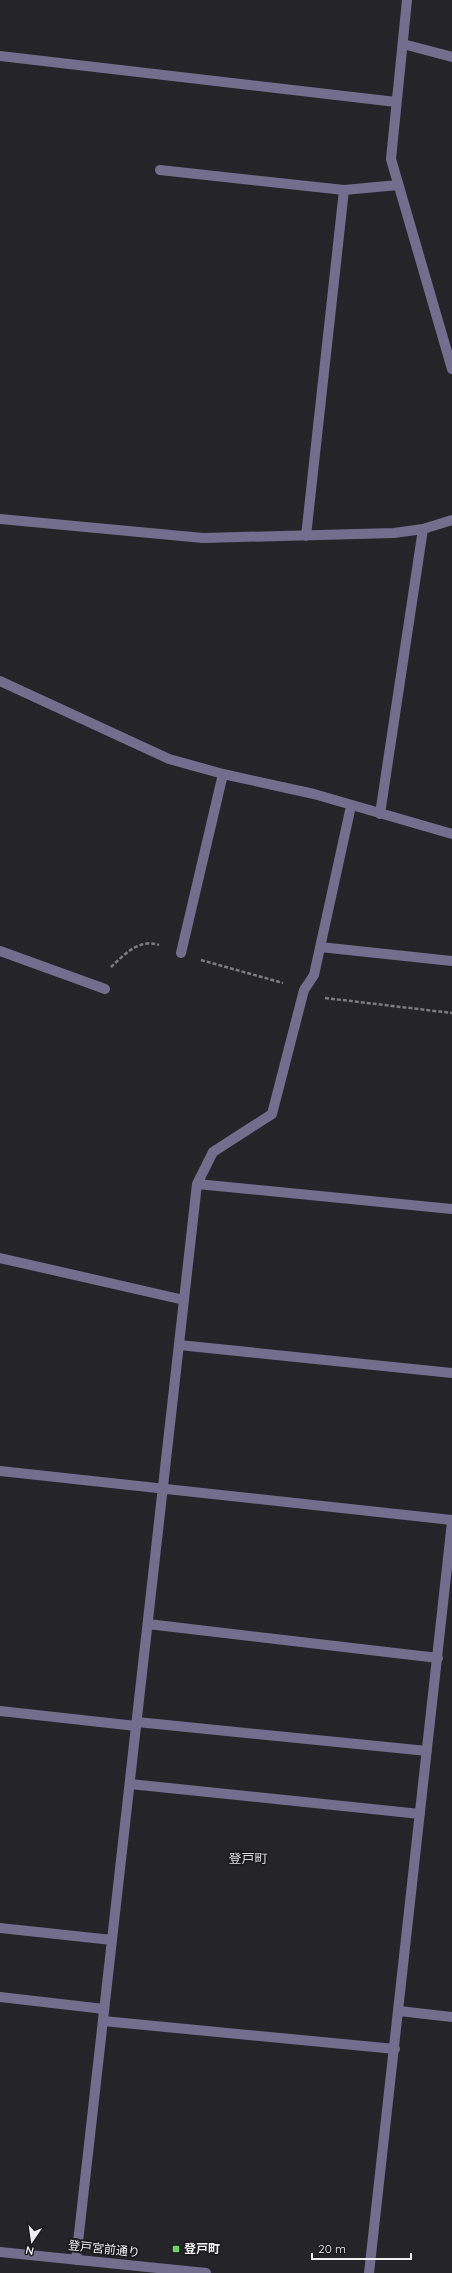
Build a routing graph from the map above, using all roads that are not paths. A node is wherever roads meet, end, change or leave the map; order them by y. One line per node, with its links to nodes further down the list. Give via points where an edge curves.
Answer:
1 (407, 0): 2 (street)
2 (402, 44): 4 (street); 5 (street)
3 (0, 56): 5 (street)
4 (452, 57)
5 (396, 102): 7 (street, via 390,159)
6 (160, 170): 8 (street)
7 (398, 185): 8 (street); 9 (street)
8 (344, 190): 13 (street)
9 (452, 369)
10 (0, 518): 13 (street, via 203,538)
11 (452, 520): 12 (street)
12 (423, 529): 13 (street, via 394,533); 17 (street)
13 (306, 536)
14 (0, 681): 15 (street, via 169,759)
15 (223, 774): 16 (street, via 314,794); 21 (street)
16 (351, 806): 17 (street); 19 (street)
17 (380, 814): 18 (street)
18 (452, 834)
19 (320, 947): 22 (street); 24 (street, via 314,975 304,990 272,1114 213,1152)
20 (0, 951): 23 (street)
21 (181, 953)
22 (452, 961)
23 (105, 989)
24 (197, 1184): 25 (street); 27 (street)
25 (452, 1209)
26 (0, 1258): 27 (street)
27 (184, 1300): 28 (street)
28 (179, 1345): 29 (street); 31 (street)
29 (452, 1373)
30 (0, 1471): 31 (street)
31 (163, 1489): 32 (street); 33 (street)
32 (452, 1521): 34 (street)
33 (148, 1624): 34 (street); 36 (street)
34 (438, 1658): 37 (street)
35 (0, 1710): 36 (street)
36 (136, 1724): 37 (street); 38 (street)
37 (427, 1751): 39 (street)
38 (130, 1784): 39 (street); 41 (street)
39 (420, 1814): 44 (street)
40 (0, 1928): 41 (street)
41 (112, 1940): 43 (street)
42 (0, 1997): 43 (street)
43 (104, 2009): 46 (street)
44 (399, 2011): 45 (street); 47 (street)
45 (452, 2017)
46 (103, 2021): 47 (street); 49 (street)
47 (395, 2049): 51 (street)
48 (0, 2252): 49 (street, 登戸宮前通り)
49 (76, 2260): 50 (street, 登戸宮前通り)
50 (206, 2273)
51 (369, 2273)

